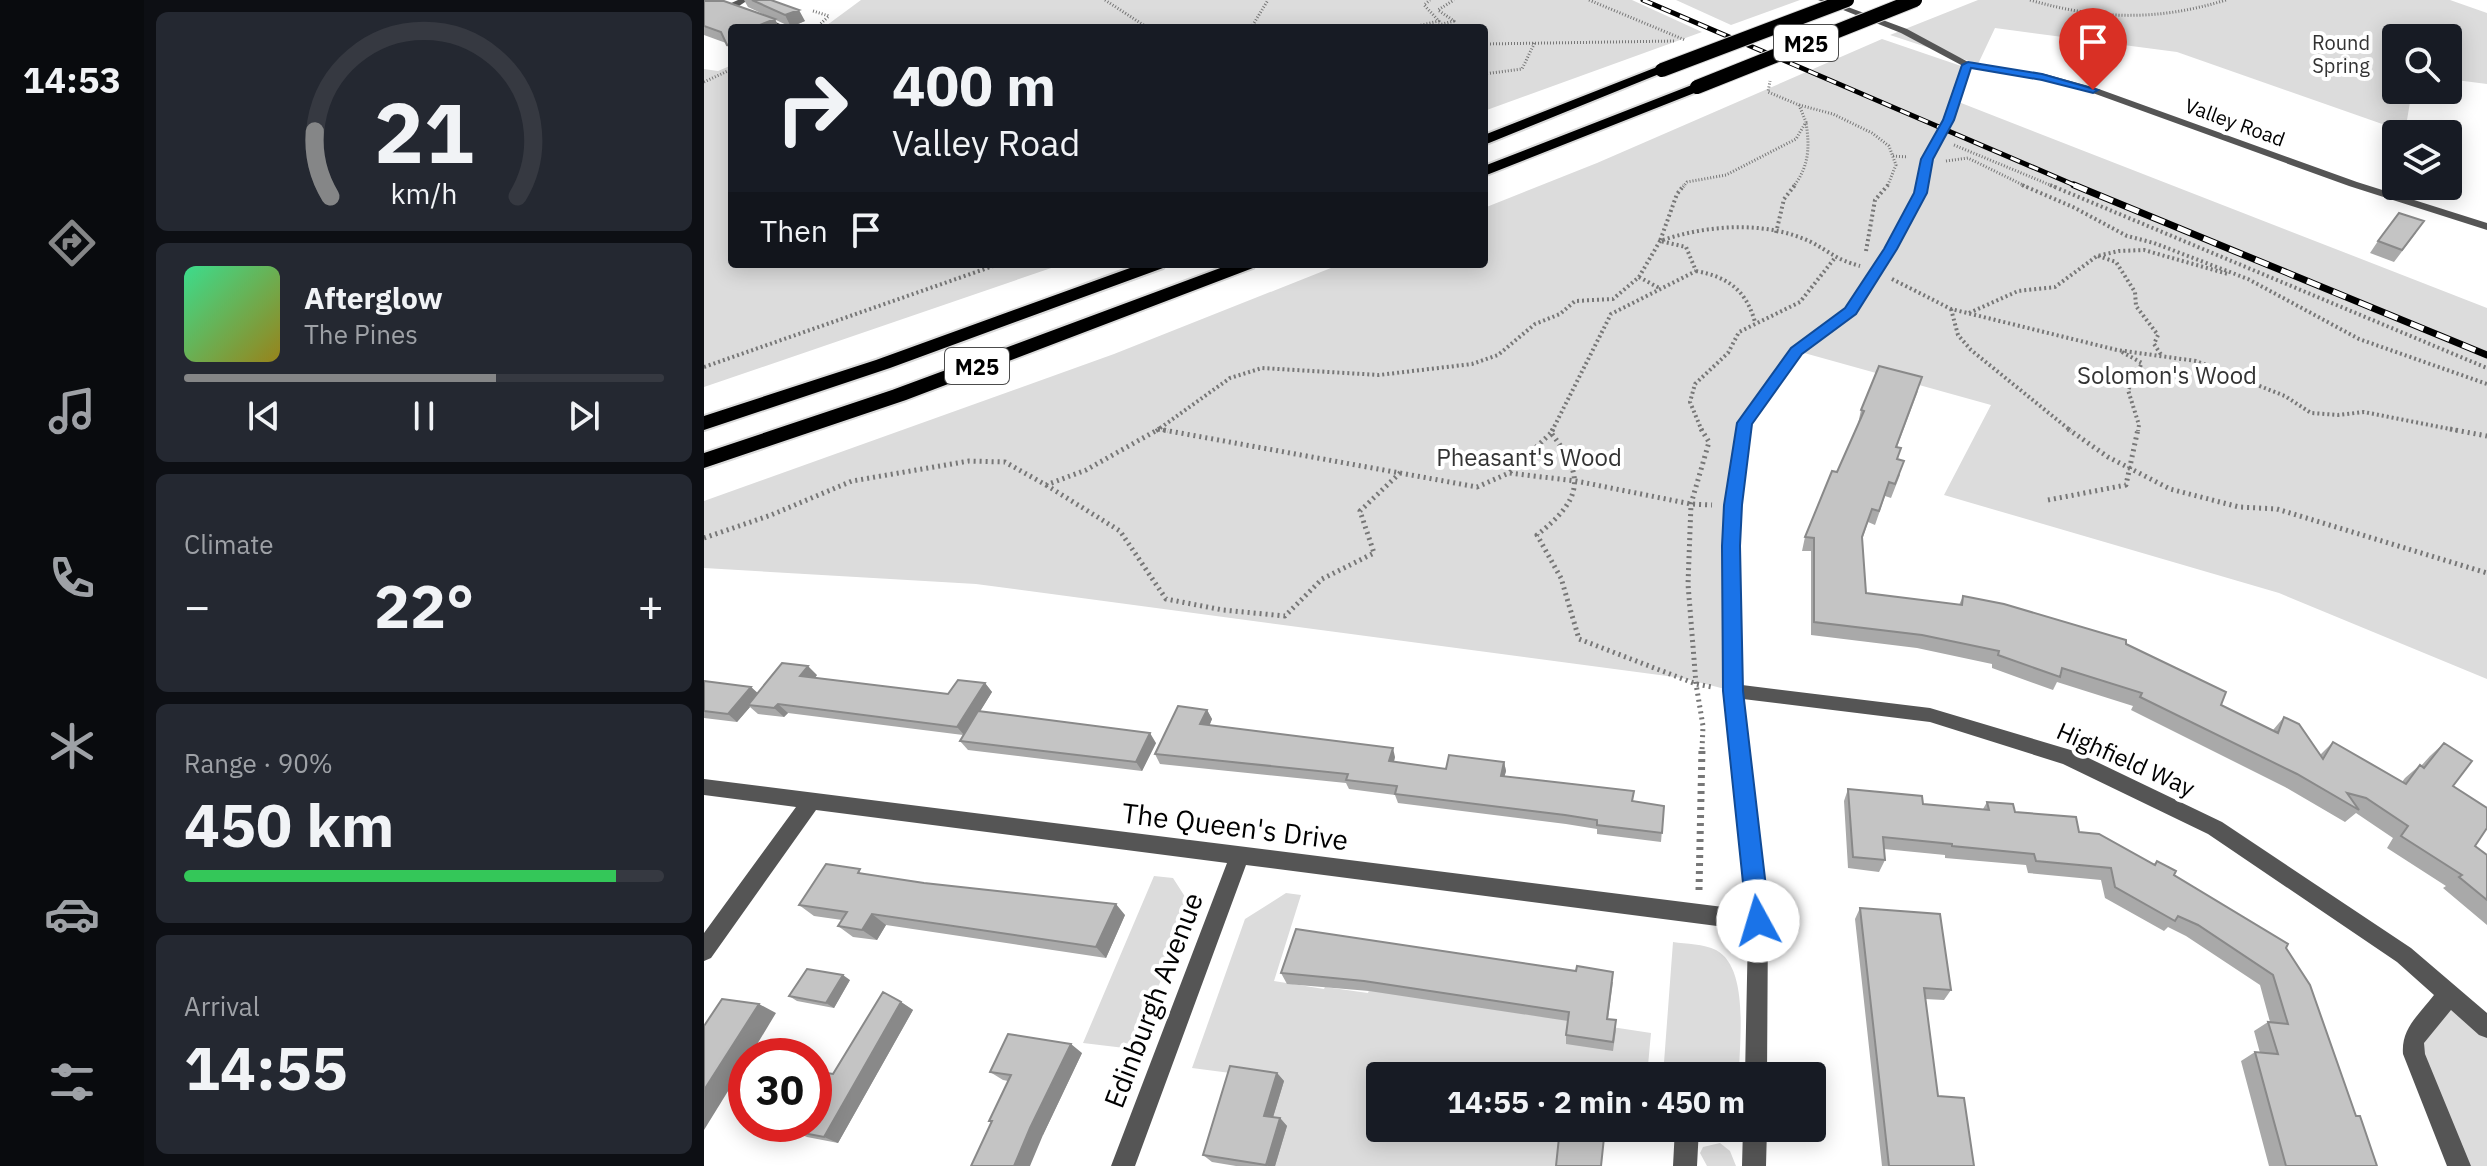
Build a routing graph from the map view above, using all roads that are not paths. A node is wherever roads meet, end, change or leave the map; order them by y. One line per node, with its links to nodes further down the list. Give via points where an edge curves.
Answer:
1 (744, 0): 5 (street, via 728,7)
2 (1822, 0): 6 (street, Valley Road, via 1904,31)
3 (1847, 0): 7 (highway, M25, bridge)
4 (1915, 0): 8 (highway, M25, bridge)
5 (774, 24)
6 (1968, 65): 9 (street, Valley Road, via 2093,90); 14 (street, via 1927,159 1920,193 1870,269 1851,311 1797,351 1745,423 1733,505)
7 (1488, 138)
8 (1488, 169)
9 (2487, 227)
10 (1146, 268): 12 (highway, M25)
11 (1236, 268): 13 (highway, M25, via 899,395)
12 (704, 423)
13 (704, 461)
14 (1733, 691): 18 (street); 20 (street, Highfield Way, via 1930,715 2068,757 2215,828 2350,917)
15 (704, 787): 16 (street, The Queen's Drive)
16 (812, 800): 17 (street, The Queen's Drive); 19 (street)
17 (1240, 854): 18 (street, The Queen's Drive); 25 (street, Edinburgh Avenue)
18 (1758, 921): 22 (street)
19 (704, 951)
20 (2450, 993): 21 (street, Highfield Way); 28 (street, via 2413,1040)
21 (2487, 1027)
22 (1756, 1062)
23 (1686, 1142): 26 (street)
24 (1755, 1142): 27 (street)
25 (1123, 1166)
26 (1685, 1166)
27 (1754, 1166)
28 (2459, 1166)

